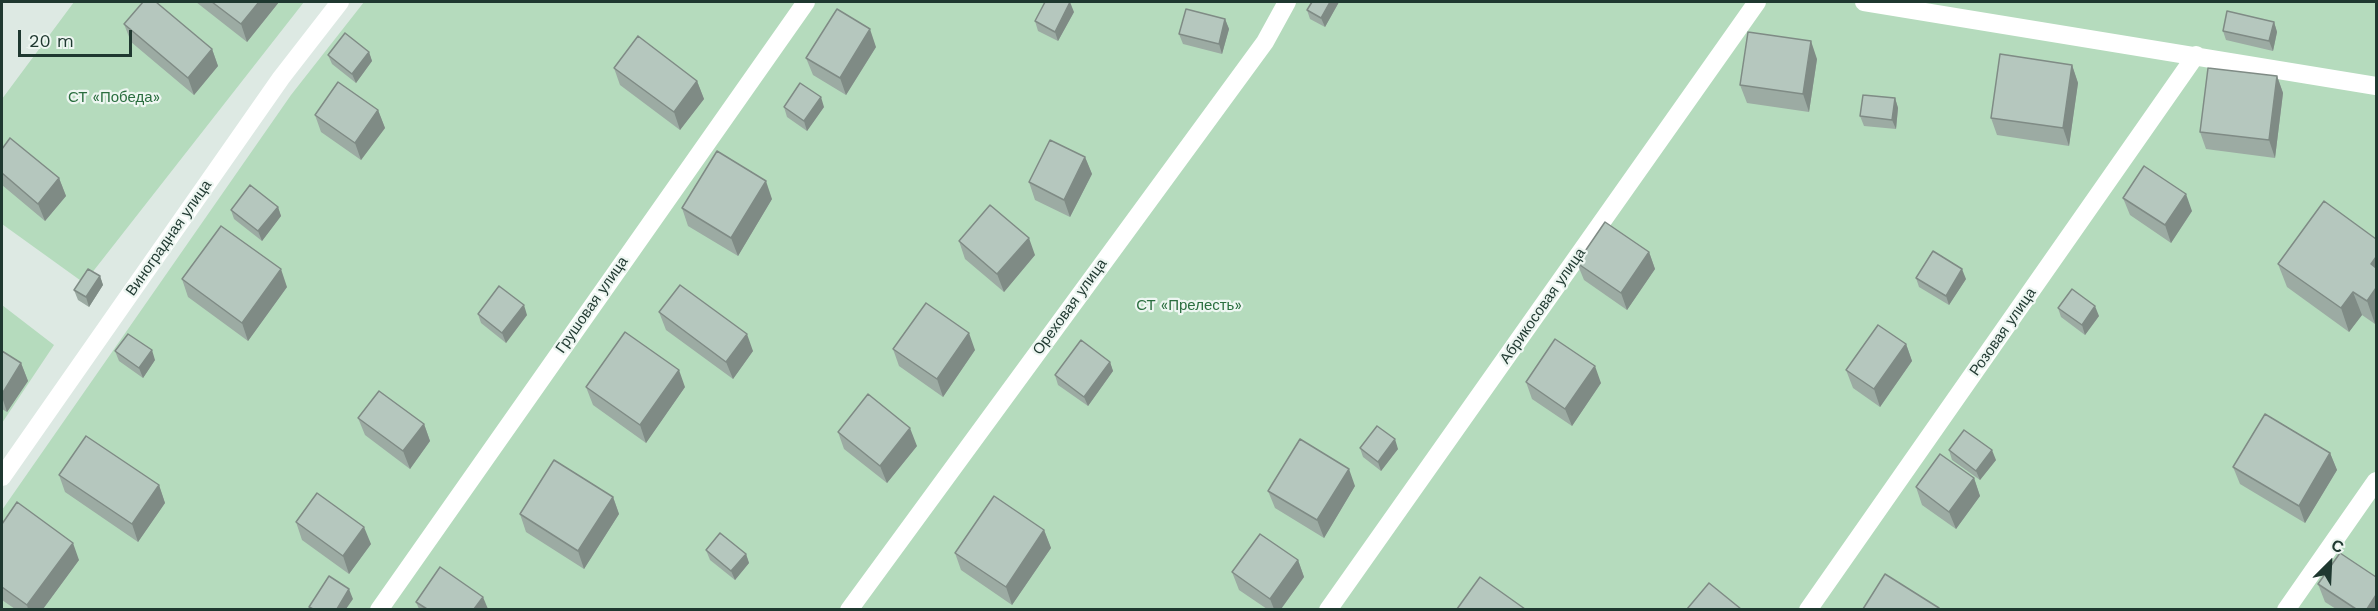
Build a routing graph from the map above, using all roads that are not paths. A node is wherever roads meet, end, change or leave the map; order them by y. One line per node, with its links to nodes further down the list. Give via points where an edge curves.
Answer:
1 (340, 2): 8 (street, Виноградная улица, via 281,78)
2 (806, 2): 10 (street, Грушовая улица)
3 (1287, 2): 11 (street, Ореховая улица, via 1265,42)
4 (1757, 2): 12 (street, Абрикосовая улица)
5 (1864, 2): 6 (street)
6 (2196, 55): 7 (street); 13 (street, Розовая улица)
7 (2376, 86)
8 (2, 477)
9 (2376, 481): 14 (street)
10 (379, 609)
11 (849, 609)
12 (1328, 609)
13 (1808, 609)
14 (2286, 609)

